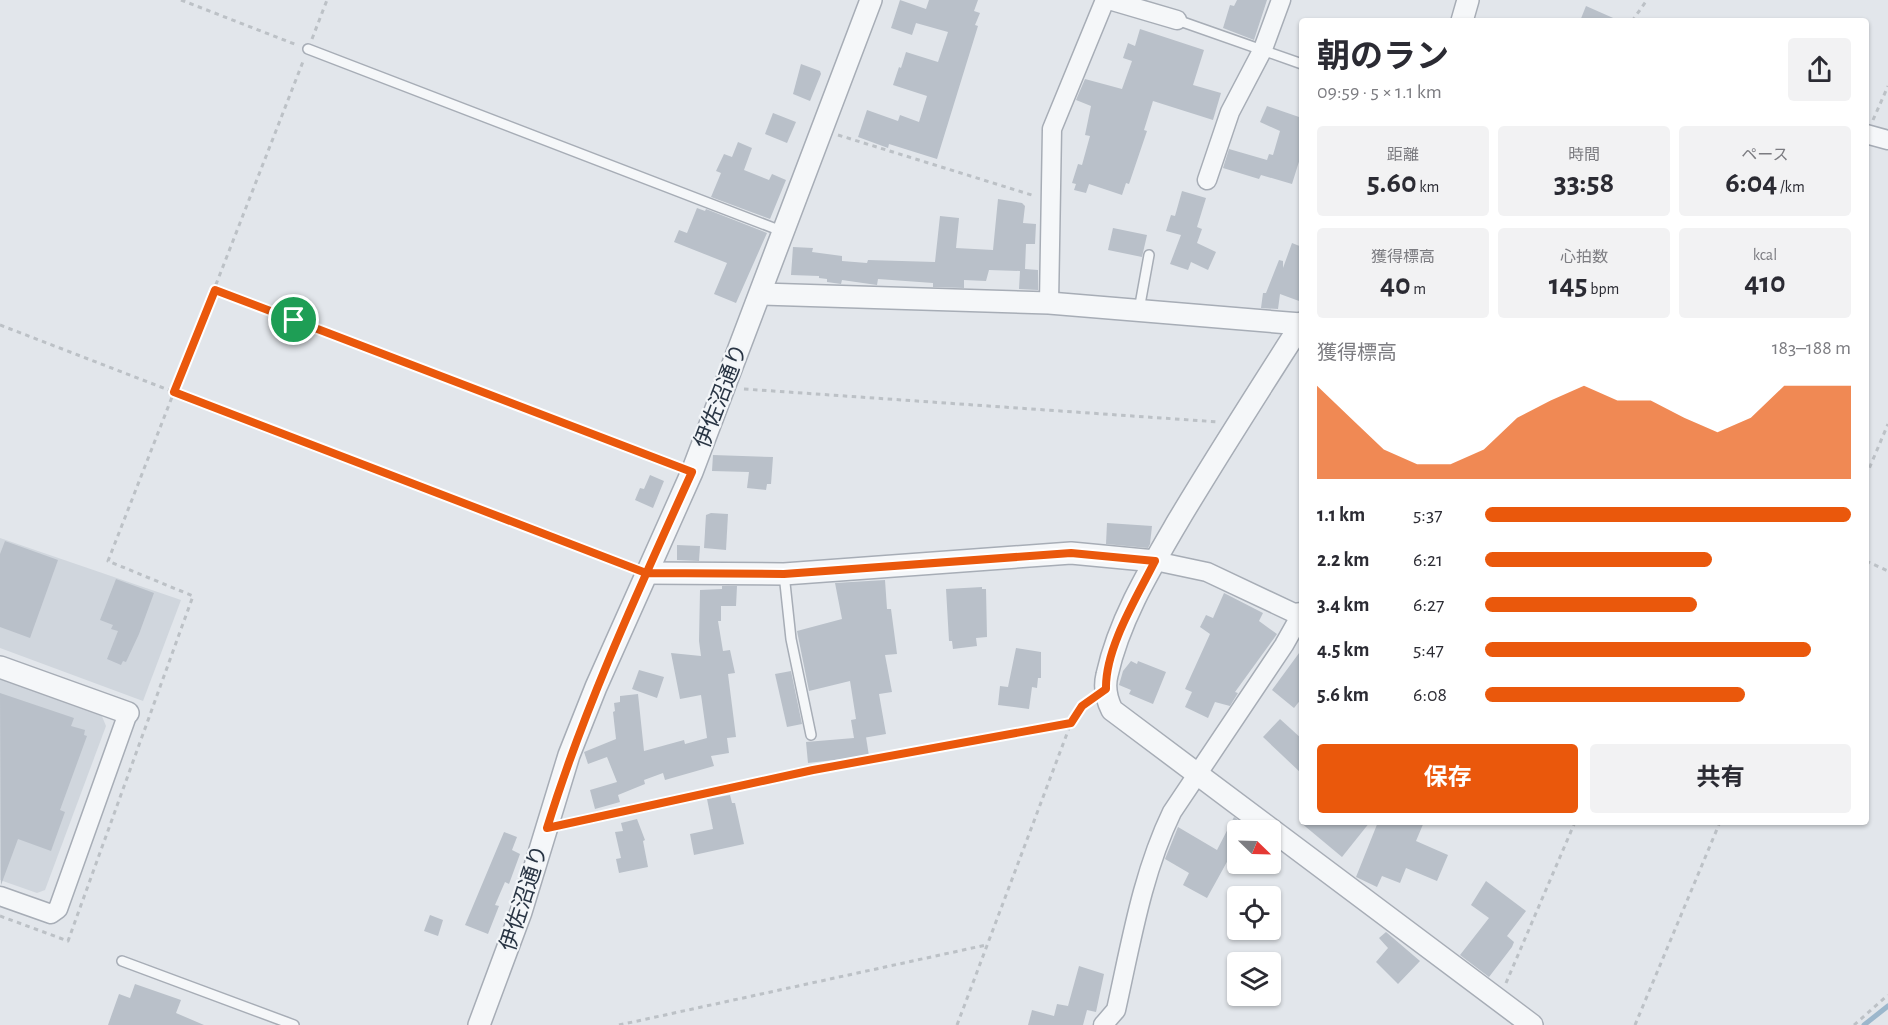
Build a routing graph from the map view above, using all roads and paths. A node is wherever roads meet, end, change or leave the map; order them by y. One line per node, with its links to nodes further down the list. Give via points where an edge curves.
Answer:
1 (181, 0): 11 (path)
2 (327, 0): 11 (path)
3 (871, 0): 16 (street, 伊佐沼通り)
4 (1107, 0): 10 (street); 20 (street, via 1052,129)
5 (1281, 0): 12 (street)
6 (1468, 0): 8 (street)
7 (1647, 0): 9 (path)
8 (1463, 18)
9 (1634, 18)
10 (1177, 20): 12 (lane)
11 (308, 49): 21 (lane); 23 (path)
12 (1263, 49): 13 (lane); 19 (street, via 1230,112)
13 (1299, 63)
14 (1888, 86): 15 (path)
15 (1869, 129)
16 (822, 130): 20 (path); 21 (street, 伊佐沼通り)
17 (1869, 135): 18 (street)
18 (1888, 140)
19 (1207, 180)
20 (1049, 198): 25 (street)
21 (784, 232): 24 (street, 伊佐沼通り)
22 (1149, 255): 26 (lane)
23 (215, 290): 31 (path); 35 (path)
24 (761, 294): 25 (street); 30 (street, 伊佐沼通り)
25 (1049, 303): 26 (street)
26 (1139, 310): 27 (street)
27 (1299, 324)
28 (0, 325): 31 (path)
29 (1299, 329): 33 (street)
30 (725, 387): 33 (path, via 1224,423); 35 (street, 伊佐沼通り)
31 (174, 392): 39 (path); 53 (path, via 108,561 193,596 68,941)
32 (1888, 424): 34 (path)
33 (1234, 428): 36 (street)
34 (1869, 469)
35 (692, 472): 39 (street, 伊佐沼通り)
36 (1155, 561): 40 (street, via 1071,553); 41 (street, via 1207,572); 44 (street, via 1120,631)
37 (1869, 562): 38 (path)
38 (1888, 571)
39 (646, 573): 40 (street); 51 (street, 伊佐沼通り, via 585,716)
40 (784, 574): 47 (lane, via 791,639)
41 (1299, 613)
42 (1299, 618): 48 (street)
43 (0, 668): 45 (street)
44 (1106, 689): 46 (path, via 1082,706); 48 (street, via 1112,710)
45 (128, 713): 52 (street, via 58,909 51,914)
46 (1071, 723): 51 (path, via 813,770); 54 (path)
47 (811, 735)
48 (1198, 773): 57 (street); 62 (street, via 1158,840 1147,872 1116,1010)
49 (1574, 825): 57 (path, via 1505,987)
50 (1719, 825): 64 (path)
51 (547, 828): 59 (street, 伊佐沼通り)
52 (0, 896)
53 (0, 916)
54 (986, 945): 60 (path); 61 (path)
55 (122, 961): 58 (lane)
56 (1888, 994): 65 (path)
57 (1496, 999): 63 (street)
58 (294, 1025)
59 (479, 1025)
60 (619, 1025)
61 (957, 1025)
62 (1103, 1025)
63 (1532, 1025)
64 (1635, 1025)
65 (1854, 1025)

